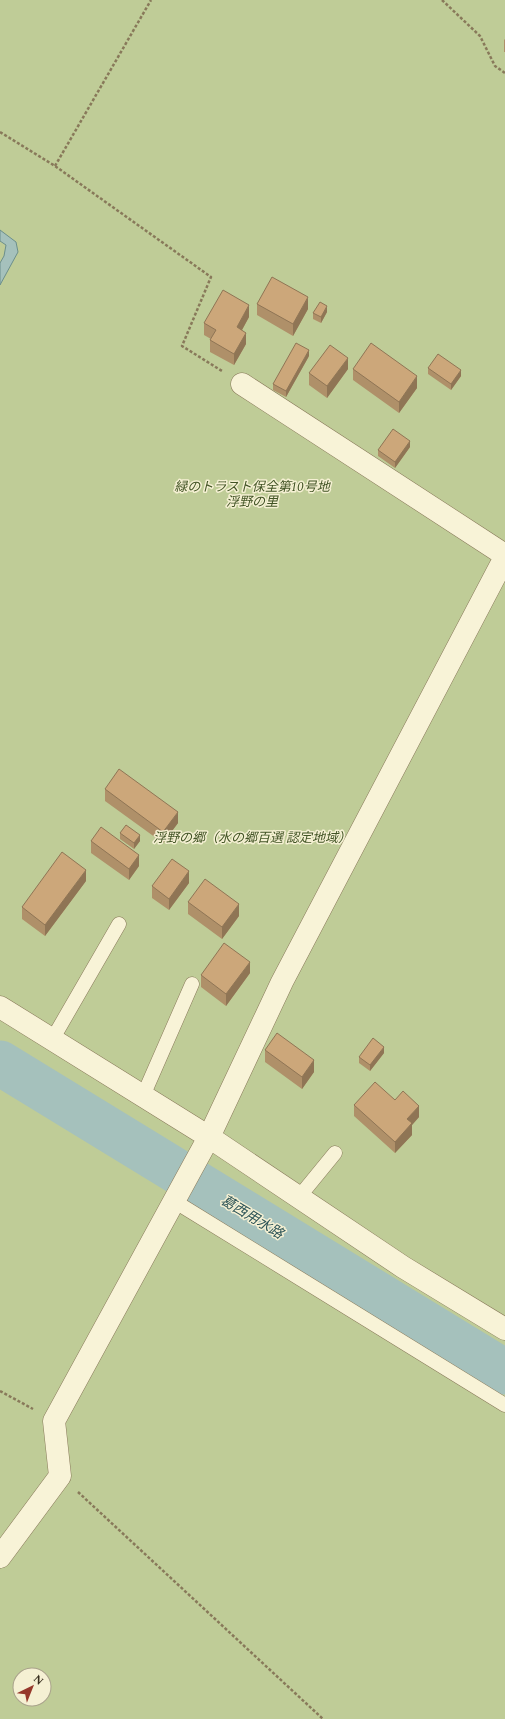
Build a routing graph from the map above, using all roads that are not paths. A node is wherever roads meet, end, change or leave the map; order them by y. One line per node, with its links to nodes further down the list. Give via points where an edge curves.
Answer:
1 (242, 384): 2 (street)
2 (505, 556): 8 (street, via 282,982)
3 (119, 924): 6 (lane)
4 (192, 984): 7 (lane)
5 (0, 1007): 6 (street)
6 (52, 1040): 7 (street)
7 (142, 1096): 8 (street)
8 (205, 1144): 10 (street); 11 (street)
9 (335, 1153): 11 (lane)
10 (176, 1197): 13 (lane); 14 (street, via 54,1421 60,1476)
11 (299, 1197): 12 (street, via 404,1267)
12 (505, 1329)
13 (505, 1405)
14 (0, 1557)

